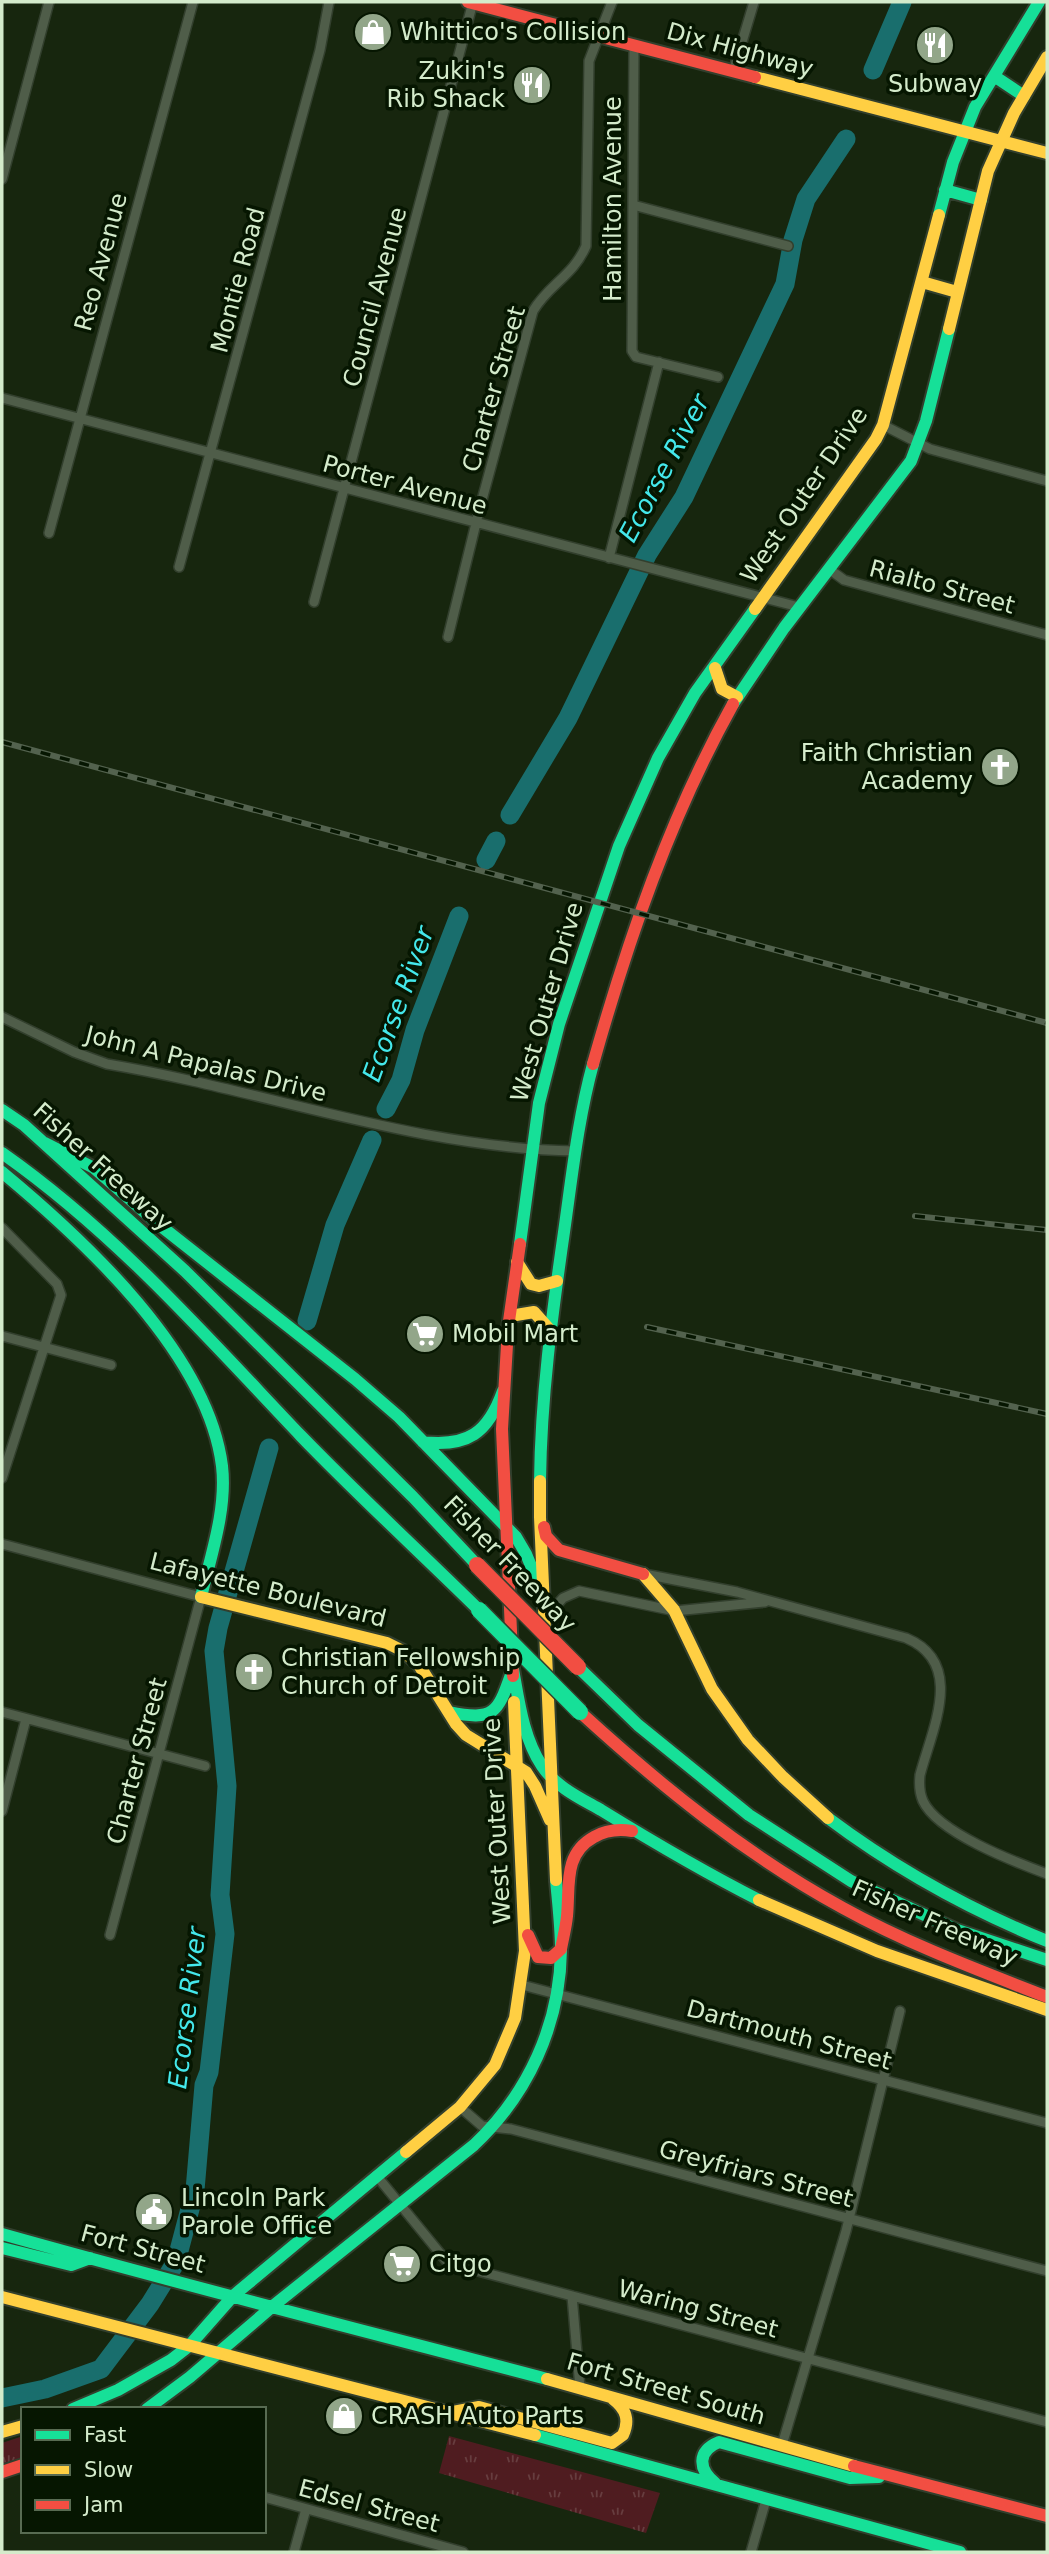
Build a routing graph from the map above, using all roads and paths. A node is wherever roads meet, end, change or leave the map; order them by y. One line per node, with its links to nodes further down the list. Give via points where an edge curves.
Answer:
1 (49, 2): 17 (street)
2 (193, 2): 27 (street, Reo Avenue)
3 (330, 2): 30 (street, Montie Road)
4 (471, 2): 8 (main road, Dix Highway); 32 (street, Council Avenue)
5 (612, 2): 8 (street, Charter Street)
6 (754, 2): 11 (street)
7 (1039, 2): 12 (main road, West Outer Drive)
8 (600, 36): 9 (main road, Dix Highway); 33 (street, Charter Street, via 589,61 586,246 572,270 533,311)
9 (634, 45): 11 (main road, Dix Highway); 20 (street, Hamilton Avenue)
10 (1047, 57): 13 (main road)
11 (733, 72): 14 (main road, Dix Highway)
12 (994, 76): 13 (main road); 14 (main road, West Outer Drive)
13 (1024, 96): 15 (main road)
14 (965, 132): 15 (main road, Dix Highway); 18 (main road, West Outer Drive)
15 (1001, 141): 16 (main road, Dix Highway); 19 (main road)
16 (1047, 153)
17 (2, 179)
18 (945, 190): 19 (main road); 22 (main road, West Outer Drive)
19 (981, 200): 23 (main road)
20 (633, 205): 21 (street); 24 (street, Hamilton Avenue, via 631,345 636,357)
21 (788, 246)
22 (922, 282): 23 (main road); 28 (main road, West Outer Drive)
23 (957, 292): 29 (main road)
24 (659, 362): 25 (street); 35 (street)
25 (718, 377)
26 (2, 398): 27 (street, Porter Avenue)
27 (79, 418): 30 (street, Porter Avenue); 34 (street, Reo Avenue)
28 (883, 425): 29 (street); 38 (main road, West Outer Drive)
29 (918, 443): 31 (street); 37 (main road, via 911,461)
30 (210, 452): 32 (street, Porter Avenue); 36 (street, Montie Road)
31 (1047, 481)
32 (343, 489): 33 (street, Porter Avenue); 39 (street, Council Avenue)
33 (476, 524): 35 (street, Porter Avenue); 42 (street, Charter Street)
34 (49, 534)
35 (609, 558): 38 (street, Porter Avenue)
36 (179, 567)
37 (829, 569): 40 (main road); 41 (street, Rialto Street, via 844,580)
38 (762, 599): 40 (street, Porter Avenue); 43 (main road, West Outer Drive)
39 (314, 602)
40 (799, 607): 44 (main road)
41 (1047, 635)
42 (448, 637)
43 (715, 668): 44 (main road, via 722,689); 48 (main road, West Outer Drive, via 663,749 620,846 559,1024)
44 (737, 696): 49 (main road, via 706,752 663,849 603,1029)
45 (2, 1017): 48 (street, John A Papalas Drive, via 107,1064 414,1132)
46 (2, 1110): 47 (main road, Fisher Freeway)
47 (43, 1142): 61 (main road, via 94,1168 355,1379); 88 (main road, Fisher Freeway, bridge, via 185,1271 638,1725 739,1807 851,1881 957,1930)
48 (532, 1150): 49 (street, John A Papalas Drive); 53 (main road, West Outer Drive)
49 (575, 1151): 54 (main road)
50 (2, 1153): 91 (main road, Fisher Freeway, bridge, via 63,1198 121,1250 279,1413 641,1768 793,1879 884,1929)
51 (2, 1172): 67 (main road, via 78,1238 121,1286 153,1324 205,1402 219,1443 223,1487)
52 (2, 1228): 58 (street, via 61,1292)
53 (517, 1262): 54 (main road, via 531,1284); 55 (main road, West Outer Drive)
54 (557, 1281): 56 (main road)
55 (510, 1316): 56 (main road, via 534,1312); 60 (main road, West Outer Drive)
56 (550, 1330): 63 (main road, via 541,1427)
57 (2, 1336): 58 (street)
58 (45, 1347): 59 (street); 62 (street)
59 (111, 1365)
60 (503, 1391): 61 (main road, via 492,1418 473,1437 450,1444); 64 (main road, West Outer Drive)
61 (422, 1442): 64 (main road)
62 (2, 1478)
63 (540, 1517): 66 (main road, via 546,1536 559,1550); 68 (main road)
64 (505, 1526): 68 (main road, via 526,1553); 72 (main road, West Outer Drive)
65 (2, 1544): 67 (street, Lafayette Boulevard)
66 (643, 1573): 69 (street); 70 (main road)
67 (201, 1597): 74 (main road, Lafayette Boulevard, via 387,1643 403,1651 426,1674); 76 (street, Charter Street)
68 (544, 1597): 71 (main road)
69 (772, 1601): 70 (street); 83 (street, via 906,1638 926,1650 940,1672 942,1693 920,1775 923,1803 966,1838)
70 (675, 1611): 71 (street, via 579,1591 563,1598); 86 (main road, via 719,1700 757,1748 822,1812 933,1889)
71 (545, 1618): 79 (main road)
72 (513, 1669): 74 (main road, via 492,1713 475,1718); 78 (main road, West Outer Drive); 79 (main road, via 528,1737)
73 (2, 1712): 75 (street)
74 (449, 1713): 78 (main road, Lafayette Boulevard, via 466,1735)
75 (26, 1719): 76 (street); 80 (street)
76 (159, 1753): 77 (street); 85 (street, Charter Street)
77 (205, 1766)
78 (517, 1766): 81 (main road, via 531,1778); 84 (main road, West Outer Drive)
79 (552, 1778): 81 (main road); 82 (main road)
80 (2, 1811)
81 (553, 1827): 87 (main road)
82 (635, 1832): 87 (main road, via 623,1829 598,1834 582,1844 571,1860); 92 (main road, via 743,1891 878,1952)
83 (1047, 1874)
84 (525, 1928): 87 (main road, via 538,1957 551,1958); 89 (main road, West Outer Drive)
85 (110, 1935)
86 (1047, 1941)
87 (561, 1948): 90 (main road)
88 (1047, 1960)
89 (522, 1985): 90 (street, Dartmouth Street); 95 (main road, West Outer Drive, via 503,2048)
90 (558, 1993): 94 (street, Dartmouth Street); 97 (main road, via 540,2054)
91 (1047, 1997)
92 (1047, 2010)
93 (900, 2011): 94 (street)
94 (883, 2080): 96 (street, Dartmouth Street); 100 (street)
95 (460, 2107): 97 (street, Greyfriars Street, via 478,2124); 98 (main road, West Outer Drive)
96 (1047, 2123)
97 (492, 2128): 99 (main road); 100 (street, Greyfriars Street, via 511,2129)
98 (376, 2175): 99 (street, Waring Street); 107 (main road, West Outer Drive)
99 (400, 2204): 105 (street, Waring Street, via 448,2263); 108 (main road)
100 (849, 2219): 104 (street, Greyfriars Street); 111 (street)
101 (2, 2234): 103 (main road, Fort Street)
102 (2, 2248): 103 (main road, via 71,2265)
103 (90, 2258): 107 (main road, Fort Street)
104 (1047, 2272)
105 (572, 2296): 111 (street, Waring Street); 112 (street)
106 (2, 2297): 109 (main road)
107 (233, 2297): 108 (main road, Fort Street); 109 (main road, West Outer Drive)
108 (272, 2306): 110 (main road); 112 (main road, Fort Street South)
109 (189, 2346): 110 (main road); 114 (main road, West Outer Drive, via 160,2368)
110 (218, 2353): 115 (main road); 116 (main road)
111 (809, 2359): 117 (street, Waring Street); 120 (street)
112 (580, 2388): 113 (main road, Fort Street South)
113 (609, 2396): 116 (main road, via 624,2409 628,2420 623,2435 612,2442 479,2407); 120 (main road, Fort Street South)
114 (79, 2407)
115 (150, 2407)
116 (447, 2413): 124 (main road)
117 (1047, 2422)
118 (21, 2427): 119 (main road)
119 (2, 2432)
120 (782, 2445): 123 (main road, Fort Street South)
121 (21, 2466): 122 (main road)
122 (2, 2472)
123 (895, 2476): 124 (main road, via 850,2478 719,2442 703,2454 701,2470); 128 (main road, Fort Street South)
124 (721, 2488): 126 (main road)
125 (266, 2498): 127 (street, Edsel Street)
126 (766, 2500): 131 (street); 132 (main road)
127 (306, 2509): 129 (street); 130 (street, Edsel Street)
128 (1047, 2516)
129 (294, 2552)
130 (463, 2552)
131 (751, 2552)
132 (960, 2552)

